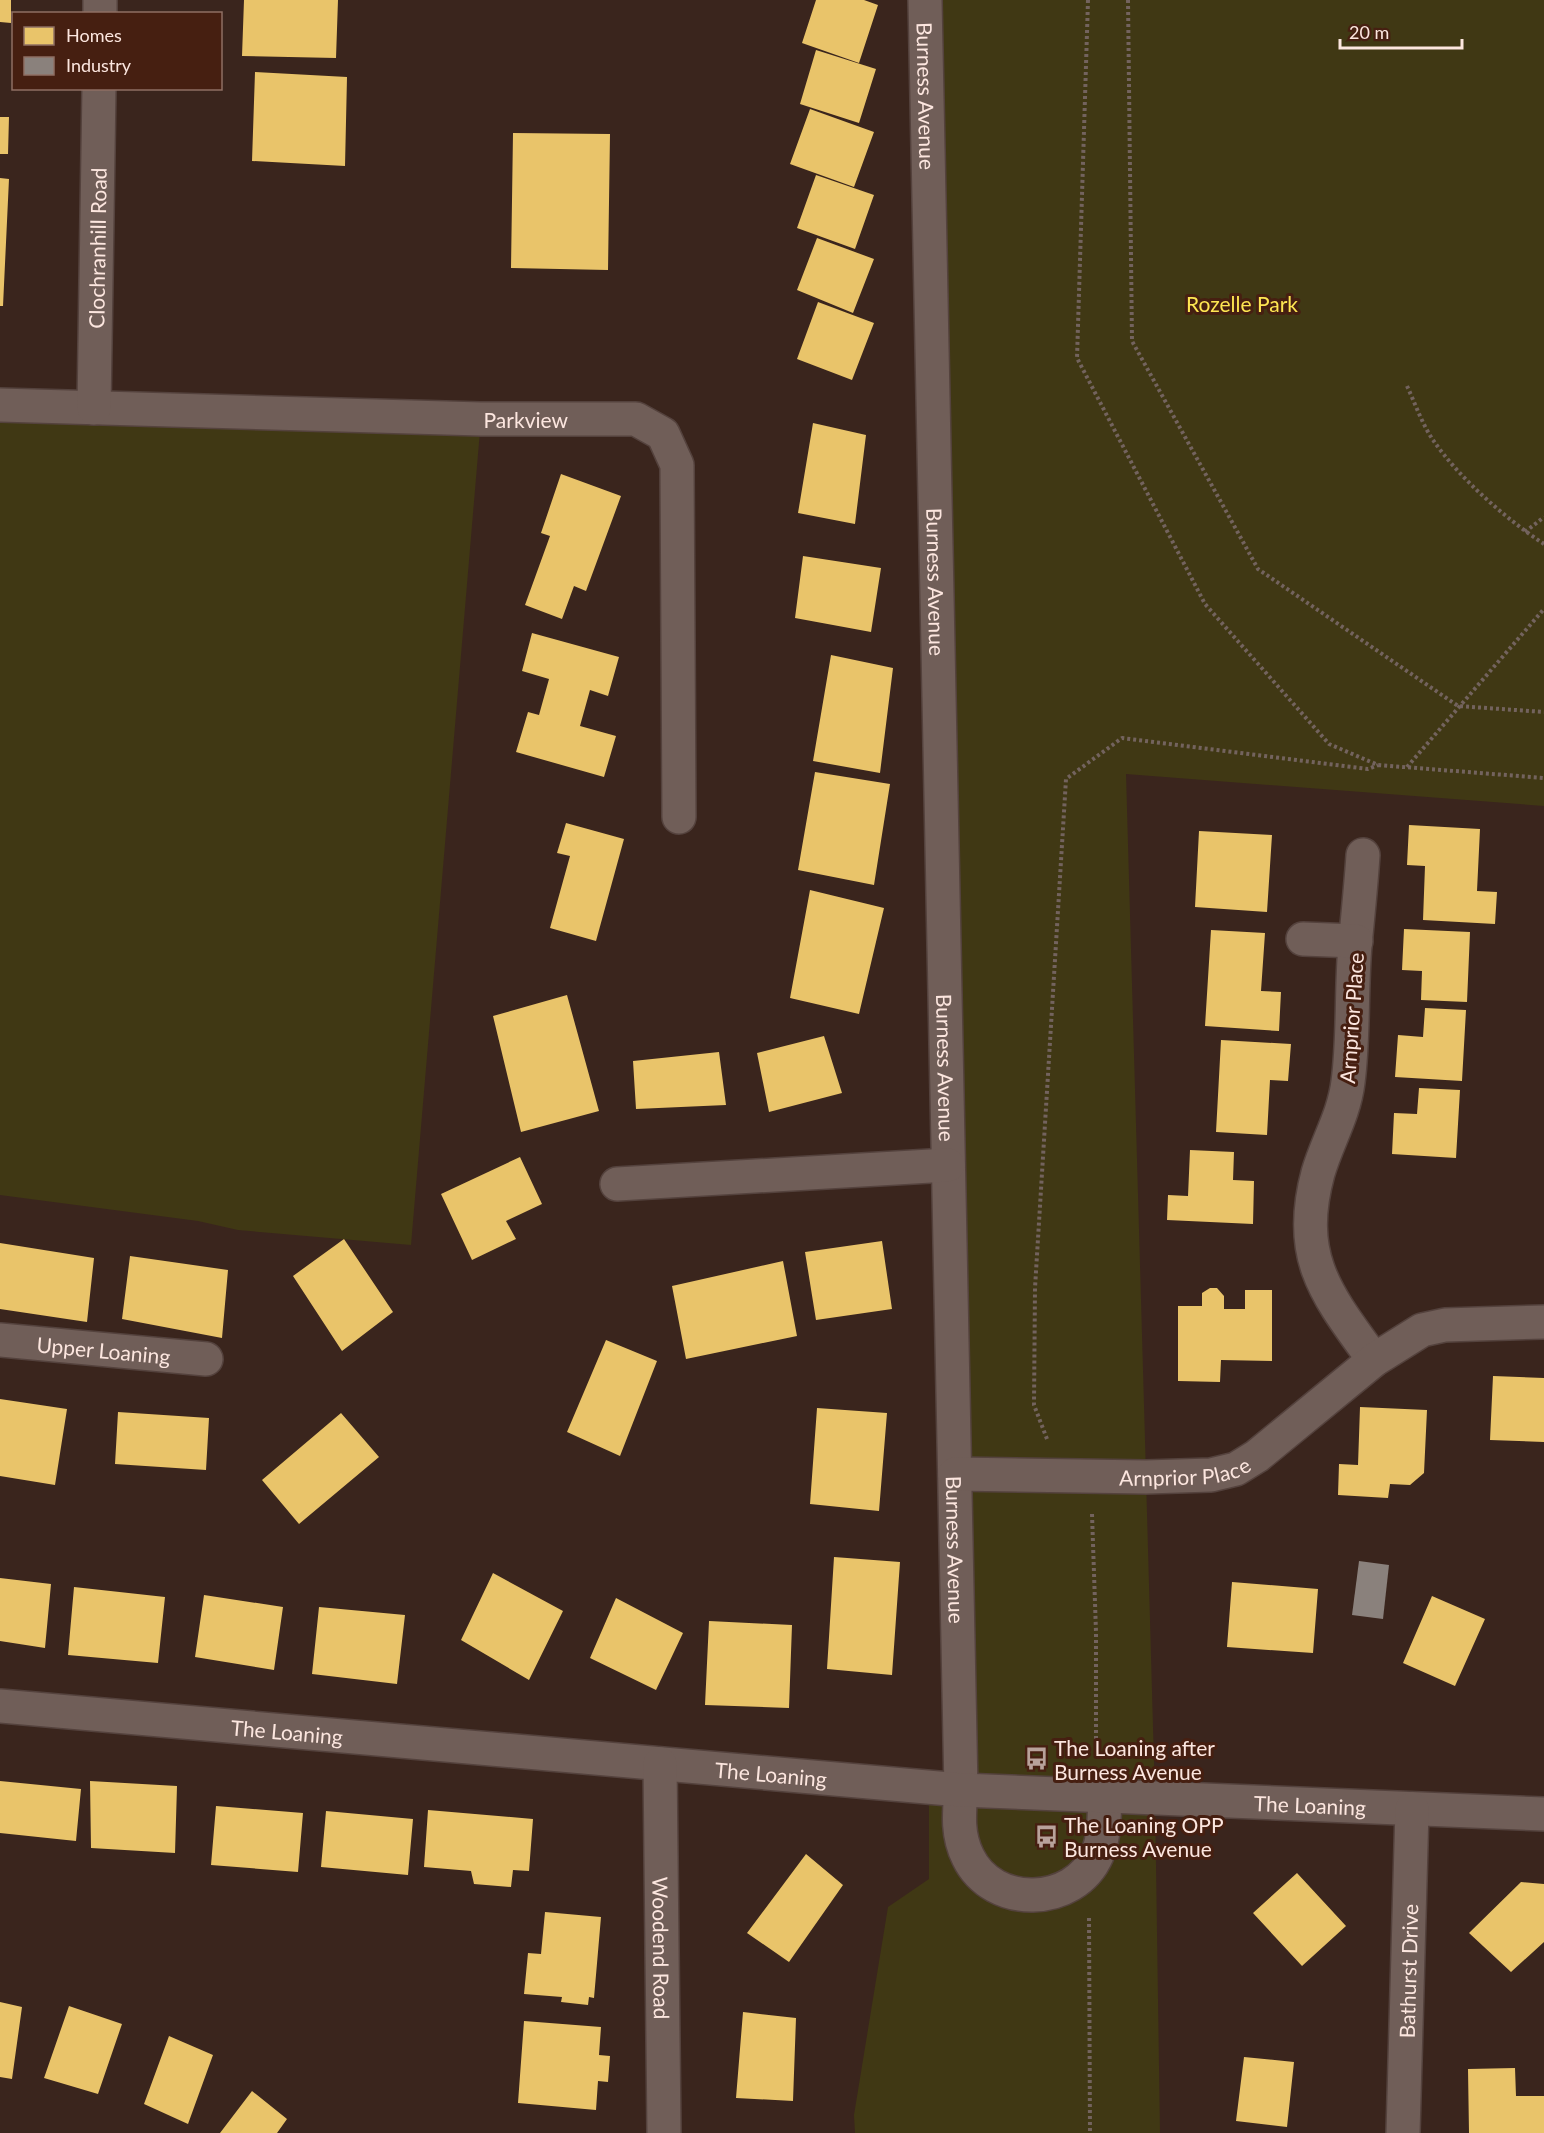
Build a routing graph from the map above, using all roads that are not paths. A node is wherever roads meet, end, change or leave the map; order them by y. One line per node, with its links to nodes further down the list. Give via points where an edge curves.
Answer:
1 (926, 0): 9 (street, Burness Avenue)
2 (99, 90): 4 (street, Clochranhill Road)
3 (0, 405): 4 (street, Parkview)
4 (94, 408): 5 (street, Parkview, via 481,419 636,419 663,434 677,465)
5 (679, 817)
6 (1363, 855): 8 (street, Arnprior Place)
7 (1303, 939): 8 (street, Arnprior Place)
8 (1356, 941): 14 (street, Arnprior Place, via 1348,1084 1340,1119 1318,1173 1310,1229 1312,1254 1322,1283)
9 (948, 1165): 10 (street, Burness Avenue); 15 (street, Burness Avenue)
10 (616, 1184)
11 (1544, 1322): 14 (street, Arnprior Place, via 1444,1325 1422,1330)
12 (0, 1340): 13 (street, Upper Loaning)
13 (206, 1359)
14 (1374, 1360): 15 (street, Arnprior Place, via 1236,1469 1200,1475)
15 (955, 1474): 18 (street, Burness Avenue)
16 (0, 1706): 17 (street, The Loaning)
17 (660, 1764): 18 (street, The Loaning); 22 (street, Woodend Road)
18 (961, 1790): 19 (street, The Loaning); 19 (street, Burness Avenue, via 958,1826 968,1859 989,1882 1018,1895 1045,1895 1069,1886 1089,1868 1101,1844)
19 (1100, 1796): 20 (street, The Loaning)
20 (1412, 1809): 21 (street, The Loaning); 23 (street, Bathurst Drive)
21 (1544, 1814)
22 (664, 2133)
23 (1403, 2133)

